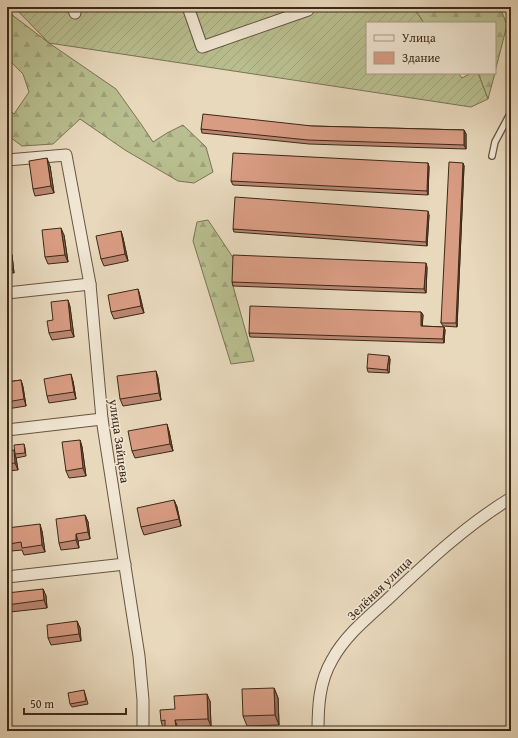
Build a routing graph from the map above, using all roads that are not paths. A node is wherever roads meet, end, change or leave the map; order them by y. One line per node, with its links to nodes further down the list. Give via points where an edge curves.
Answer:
1 (188, 7): 2 (street, via 202,47)
2 (310, 8)
3 (511, 112): 4 (lane)
4 (492, 156)
5 (7, 160): 6 (street, улица Зайцева, via 66,155)
6 (90, 284): 7 (street); 8 (street, улица Зайцева)
7 (7, 293)
8 (102, 419): 9 (street); 11 (street, улица Зайцева)
9 (7, 430)
10 (511, 498): 14 (street, Зелёная улица, via 474,523 432,557 342,644 324,676 320,693)
11 (125, 564): 12 (street); 13 (street, улица Зайцева, via 142,677)
12 (7, 577)
13 (143, 731)
14 (318, 731)

